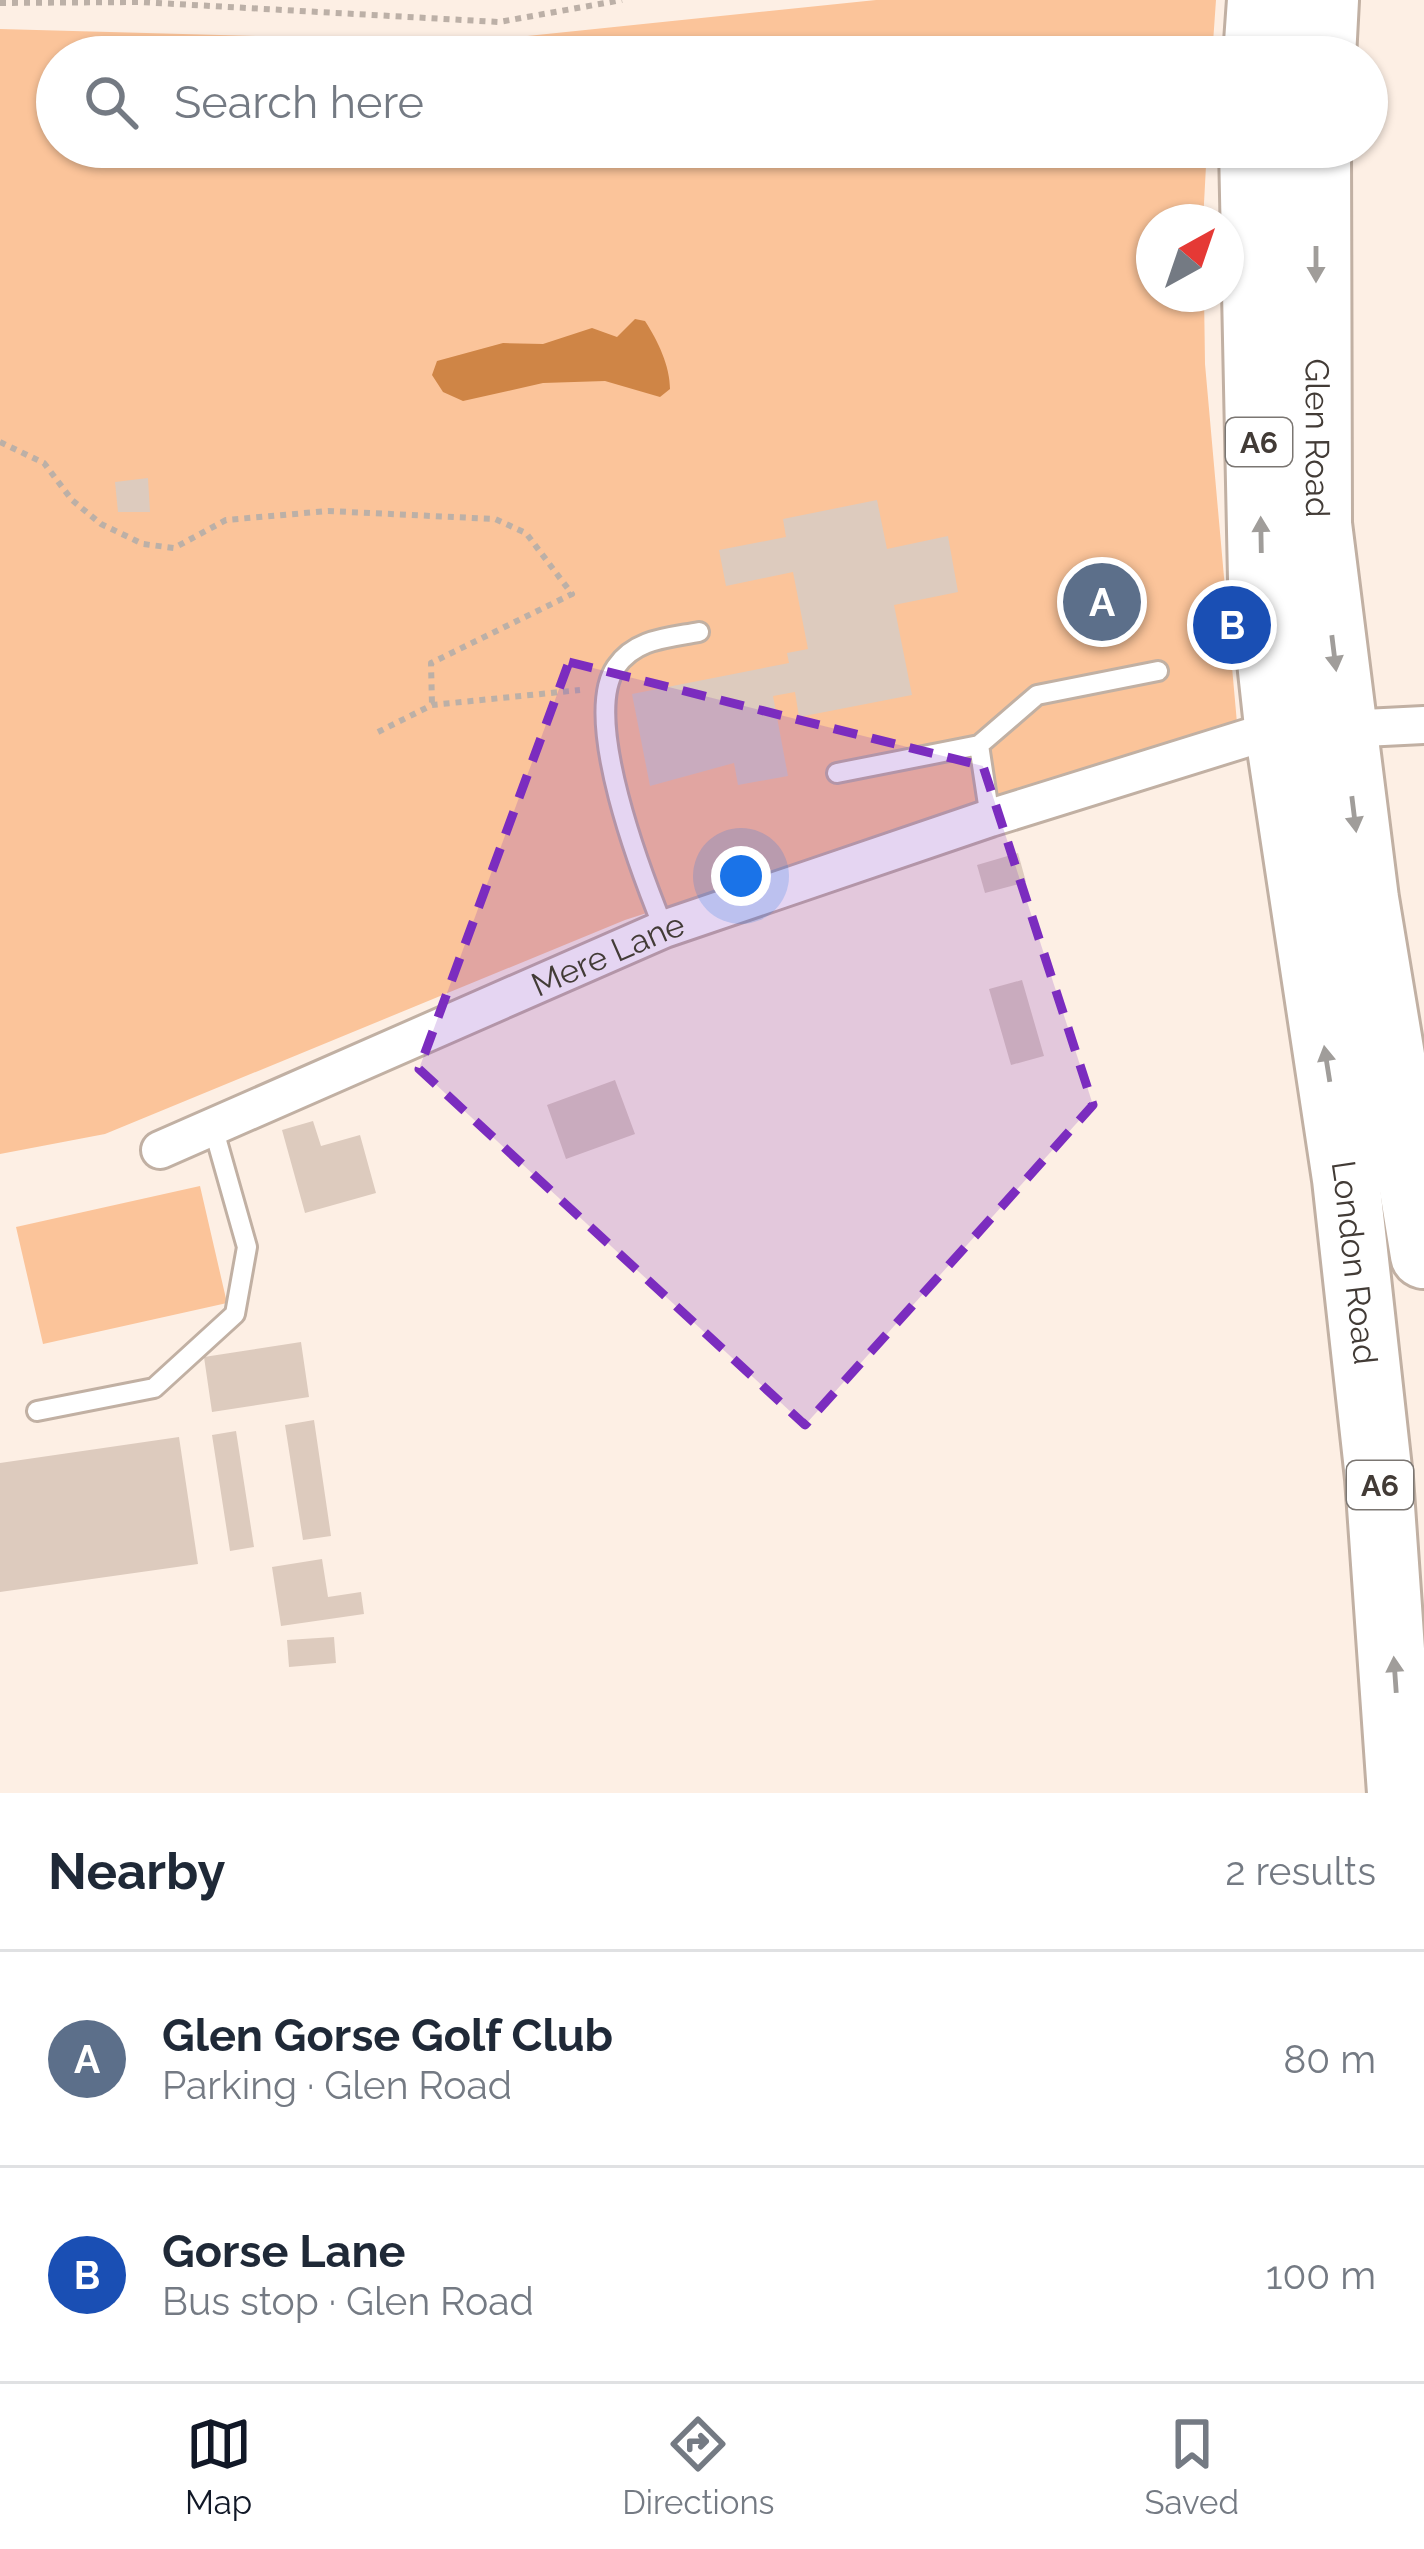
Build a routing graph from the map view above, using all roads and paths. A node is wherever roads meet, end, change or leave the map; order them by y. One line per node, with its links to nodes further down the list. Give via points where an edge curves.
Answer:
1 (622, 0): 4 (path, via 499,22 140,2)
2 (1261, 0): 5 (highway)
3 (1325, 0): 6 (highway)
4 (0, 3)
5 (1259, 36)
6 (1323, 36)
7 (1252, 168): 17 (highway, Glen Road / A6, one-way to 7, via 1262,579)
8 (1317, 168): 15 (highway, Glen Road / A6, one-way to 15, via 1318,524)
9 (0, 442): 13 (path, via 44,463 101,524 143,544 174,548 226,520 328,511 495,519 526,533 572,594 431,663)
10 (699, 632): 21 (lane, via 640,643 614,669 603,710 637,862)
11 (1158, 671): 18 (lane, via 1036,695)
12 (584, 690): 13 (path)
13 (432, 705): 16 (path)
14 (1424, 725): 15 (street, Mere Lane)
15 (1343, 729): 17 (street, Mere Lane); 24 (highway, London Road / A6, one-way to 24)
16 (378, 733)
17 (1279, 735): 20 (street, Mere Lane, via 1263,733); 26 (highway, London Road / A6, one-way to 17, via 1379,1478 1346,1179)
18 (979, 745): 19 (lane); 20 (lane)
19 (837, 773)
20 (990, 818): 21 (street, Mere Lane)
21 (664, 929): 22 (street, Mere Lane)
22 (213, 1127): 23 (street, Mere Lane); 25 (lane, via 247,1247 235,1314 154,1388)
23 (160, 1150)
24 (1424, 1255)
25 (38, 1411)
26 (1401, 1793)

